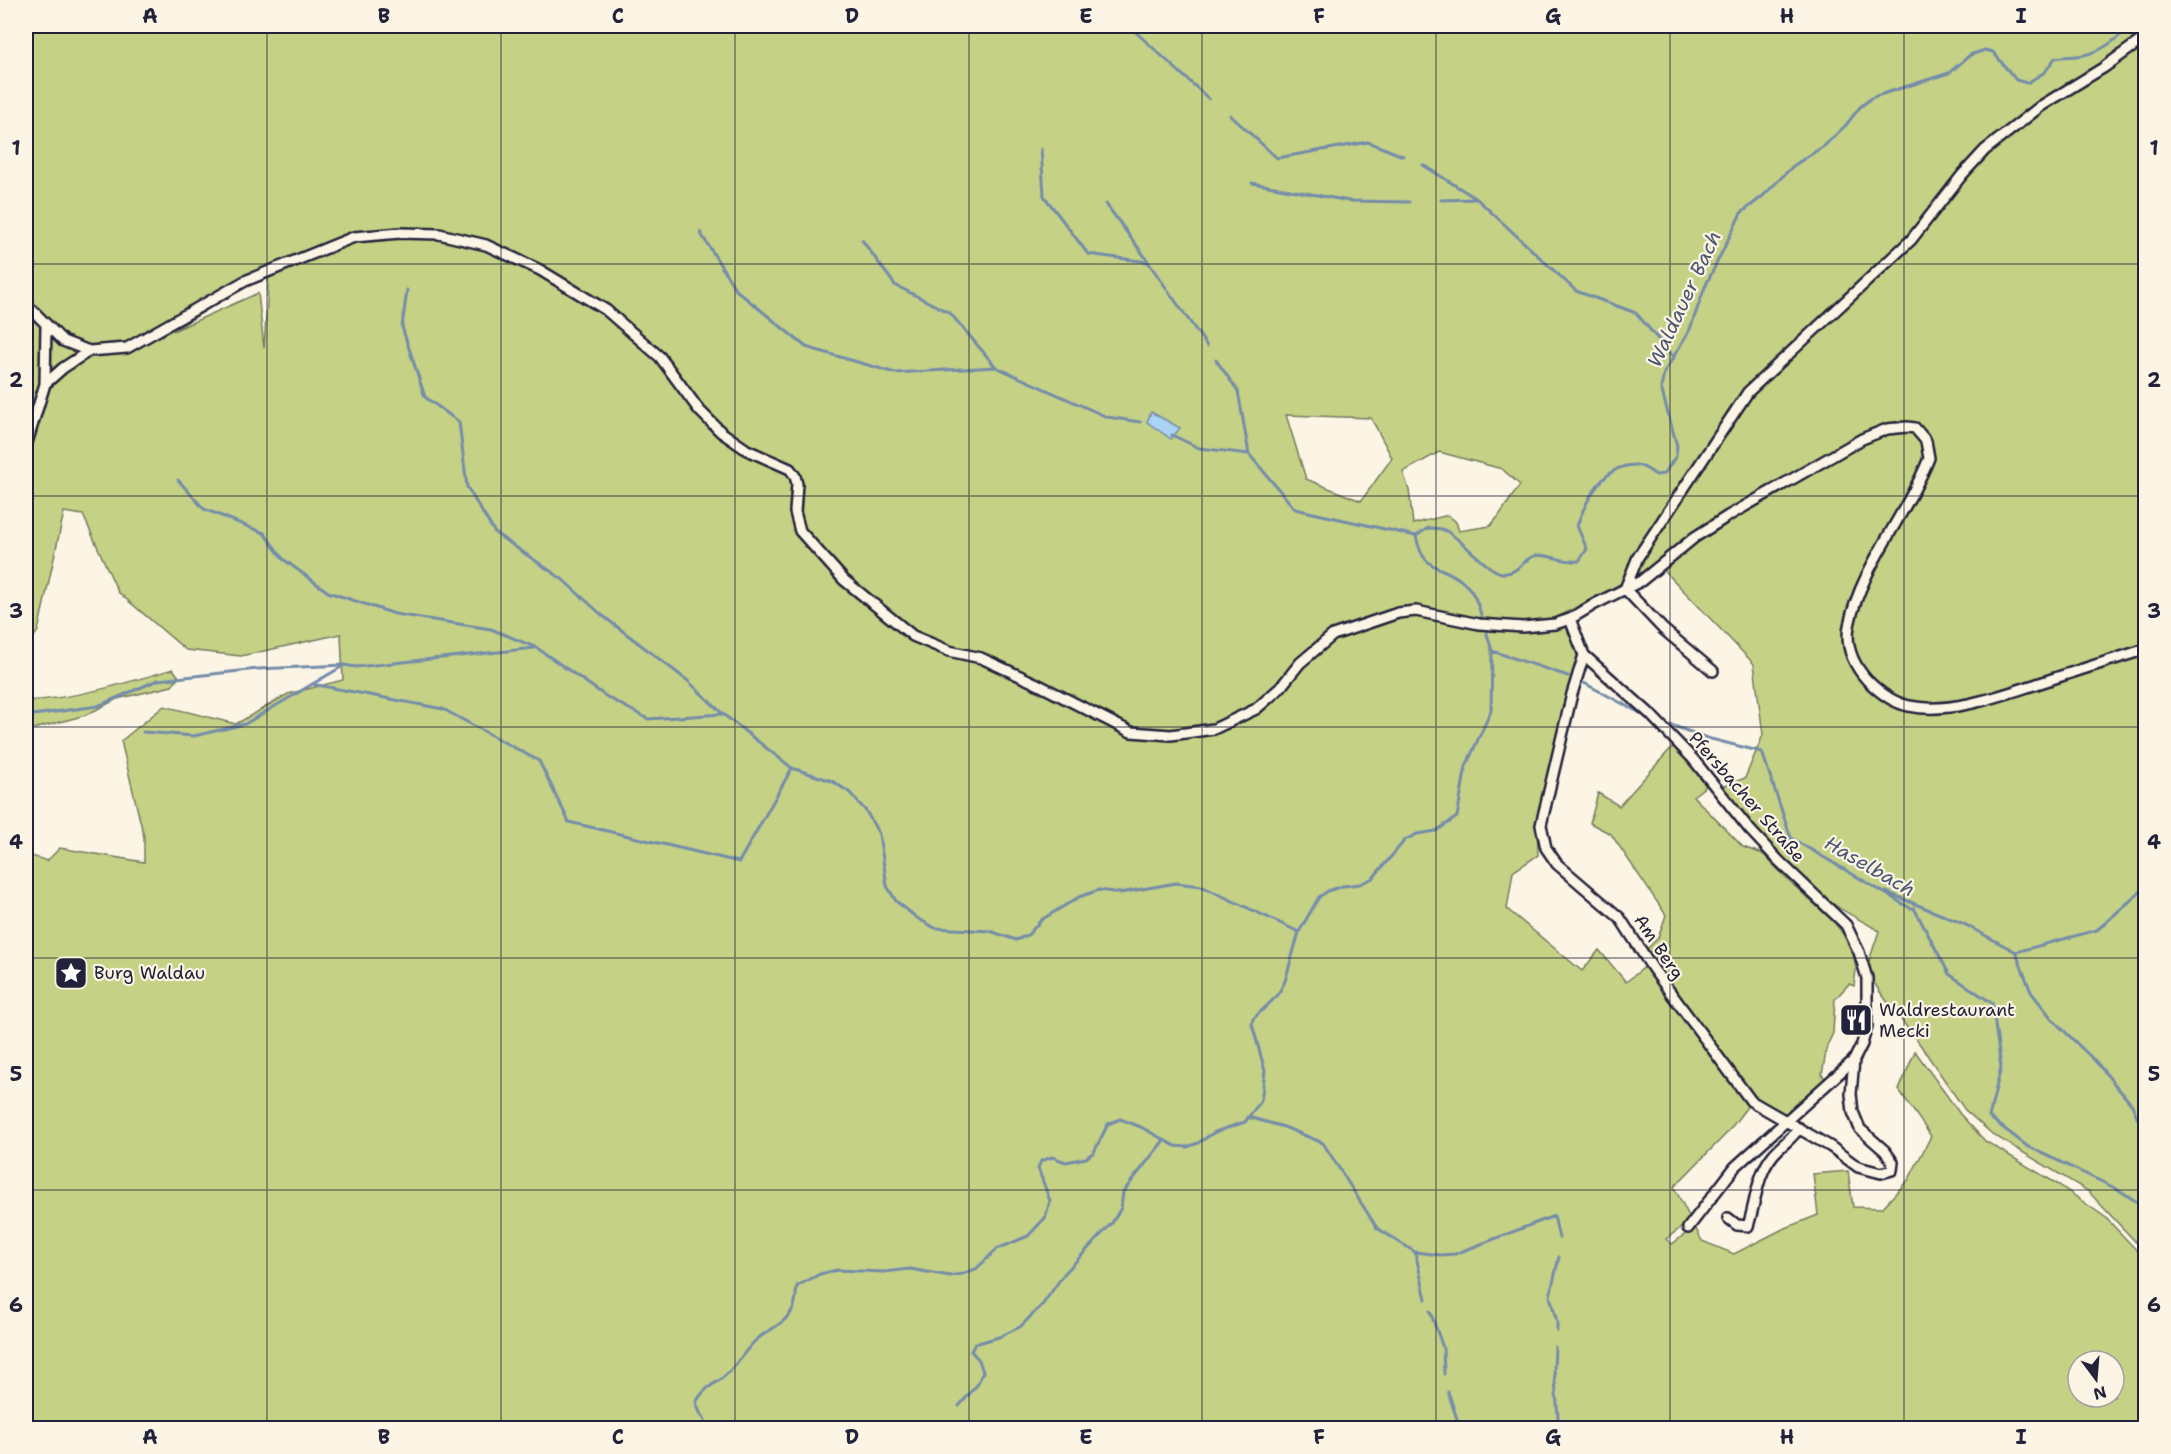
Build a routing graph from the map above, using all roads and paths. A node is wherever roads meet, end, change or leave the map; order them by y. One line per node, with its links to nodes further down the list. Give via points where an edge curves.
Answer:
1 (2145, 38): 7 (street, via 2041,106 1985,150 1911,240 1748,392 1638,557)
2 (26, 304): 3 (street)
3 (46, 324): 4 (street, via 63,341); 5 (street)
4 (89, 351): 5 (street); 8 (street, via 127,348 245,281 354,237 439,234 486,245 606,310 660,357 699,410 721,432 747,450 790,469 797,484 795,512 800,531 843,580 913,636 949,651 981,658 1131,732 1171,735 1214,729 1256,709 1333,635 1398,613 1416,612 1479,624 1522,627)
5 (45, 384): 6 (street)
6 (26, 446)
7 (1625, 589): 8 (street); 9 (street, via 1728,516 1862,439 1907,426 1922,434 1929,458 1864,584 1849,629 1850,653 1870,683 1908,706 1968,704); 11 (street, via 1663,629)
8 (1570, 620): 10 (street, Pfersbacher Straße)
9 (2145, 649)
10 (1584, 655): 12 (street, Pfersbacher Straße, via 1694,759 1750,830 1846,925 1867,978 1867,1026); 13 (street, Am Berg, via 1541,825 1546,848 1557,864 1620,918 1751,1101)
11 (1713, 670)
12 (1854, 1060): 13 (street, Pfersbacher Straße); 14 (street, Am Berg, via 1852,1112 1860,1129 1885,1150 1893,1162 1892,1170 1881,1173 1858,1167)
13 (1787, 1122): 14 (street, Am Berg); 16 (street, Pfersbacher Straße, via 1735,1167)
14 (1799, 1128): 15 (street, via 1773,1155 1759,1179 1748,1226 1737,1225)
15 (1728, 1218)
16 (1688, 1228)

